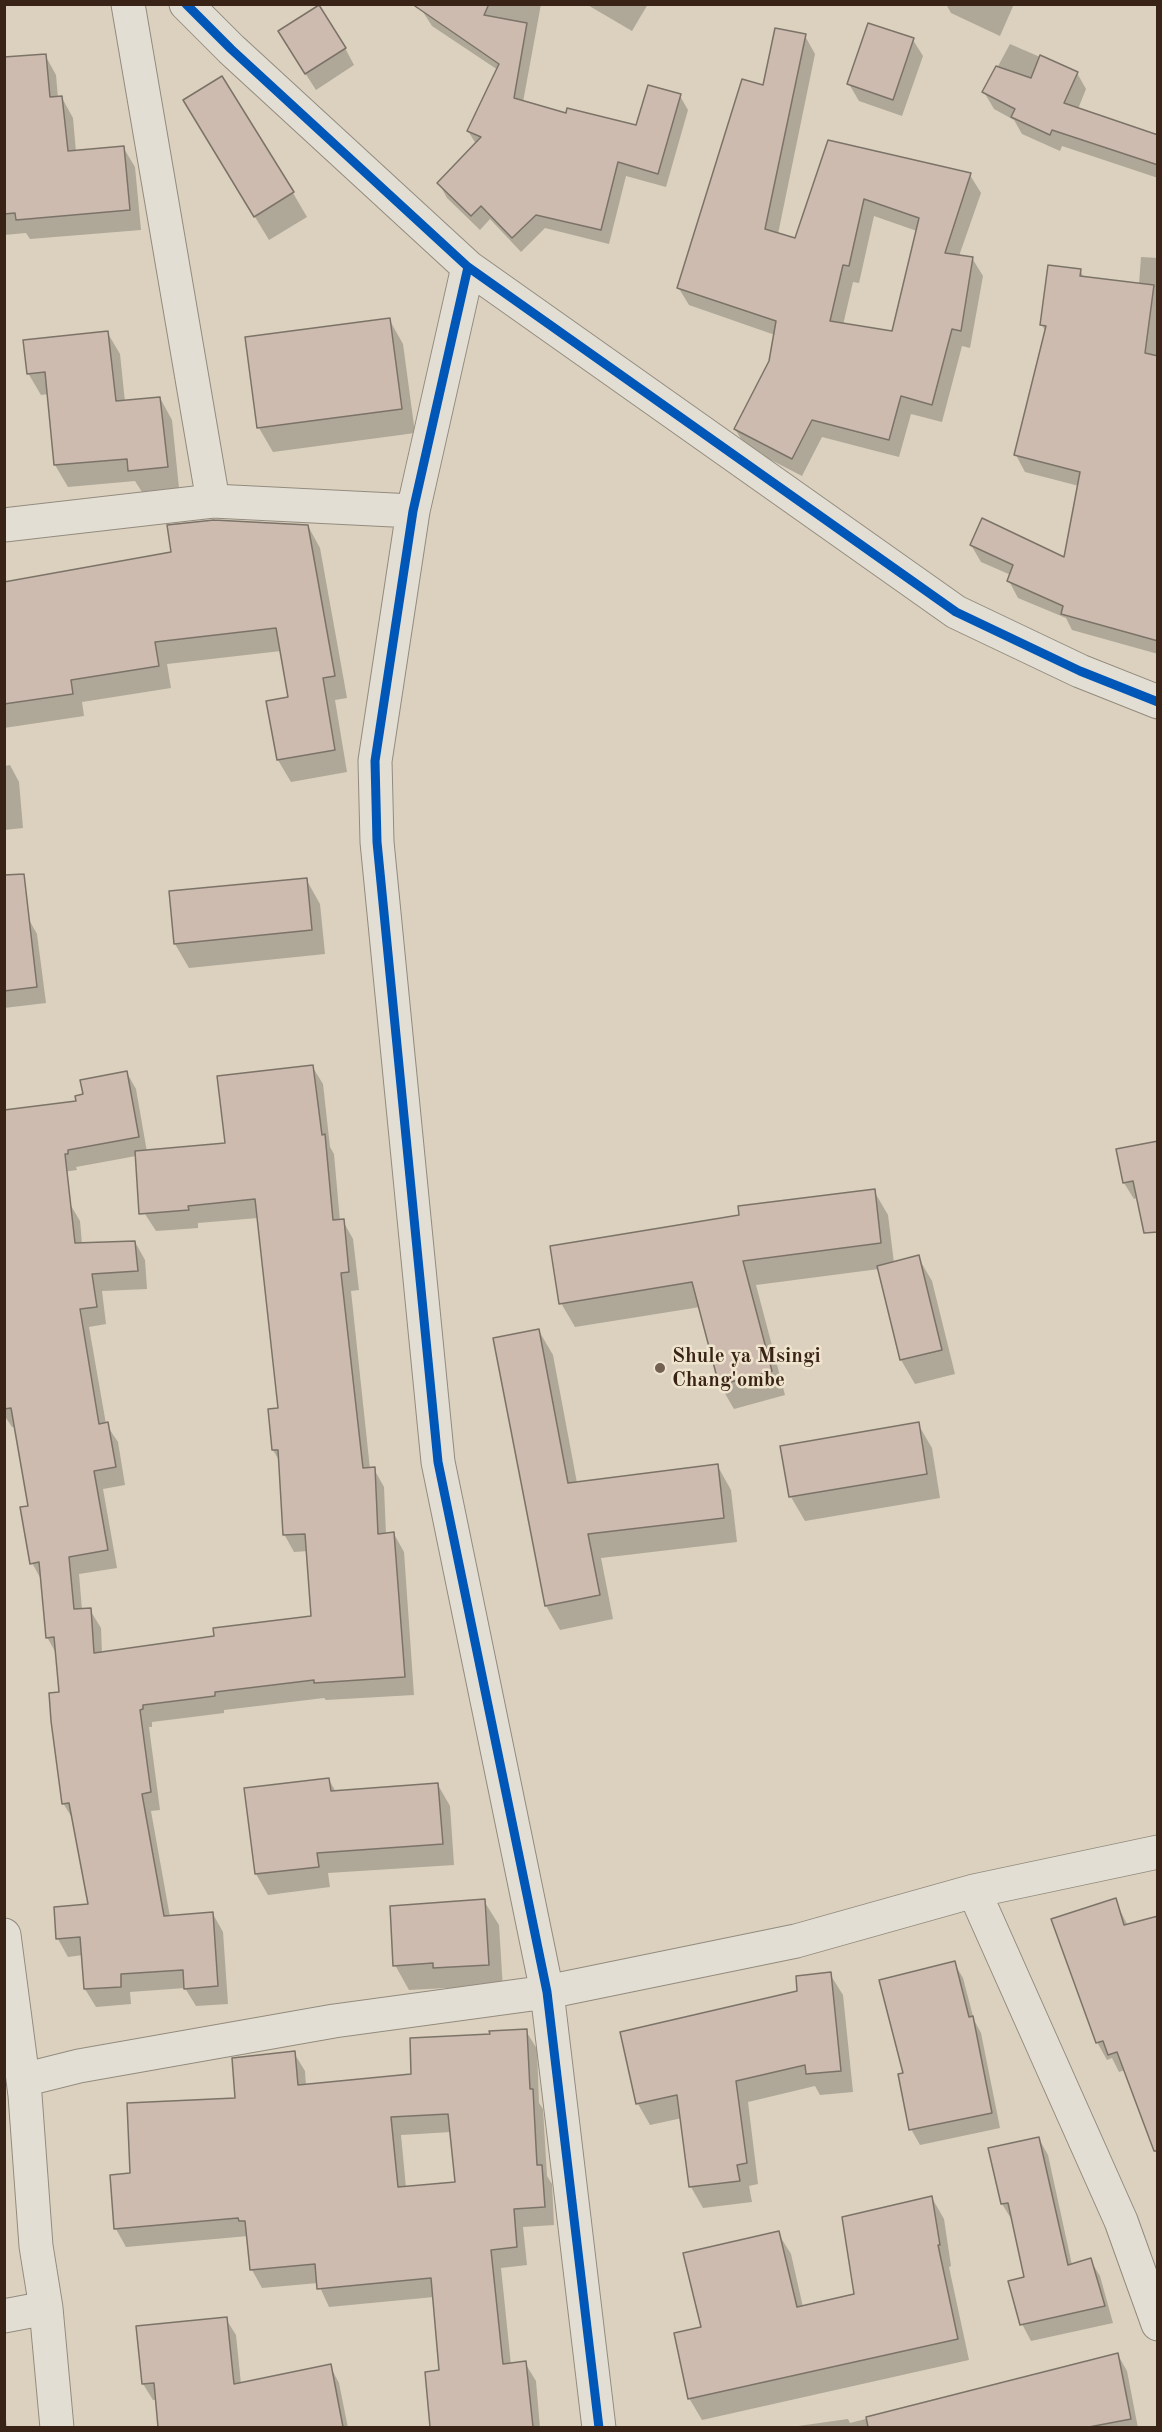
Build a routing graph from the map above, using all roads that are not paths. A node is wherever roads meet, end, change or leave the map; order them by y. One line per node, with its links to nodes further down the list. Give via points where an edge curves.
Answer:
1 (128, 4): 4 (street)
2 (186, 4): 3 (street)
3 (468, 267): 5 (street); 7 (street, via 956,612 1080,671)
4 (213, 501): 5 (street); 6 (street)
5 (413, 511): 11 (street, via 375,761 377,842 438,1462)
6 (4, 525)
7 (1158, 702)
8 (1158, 1852): 9 (street)
9 (974, 1891): 11 (street, via 796,1941); 15 (street, via 1121,2221)
10 (4, 1935): 12 (street)
11 (547, 1992): 12 (street, via 334,2021 79,2066); 17 (street)
12 (17, 2091): 13 (street)
13 (46, 2308): 14 (street); 16 (street)
14 (4, 2316)
15 (1158, 2324)
16 (57, 2427)
17 (598, 2427)

